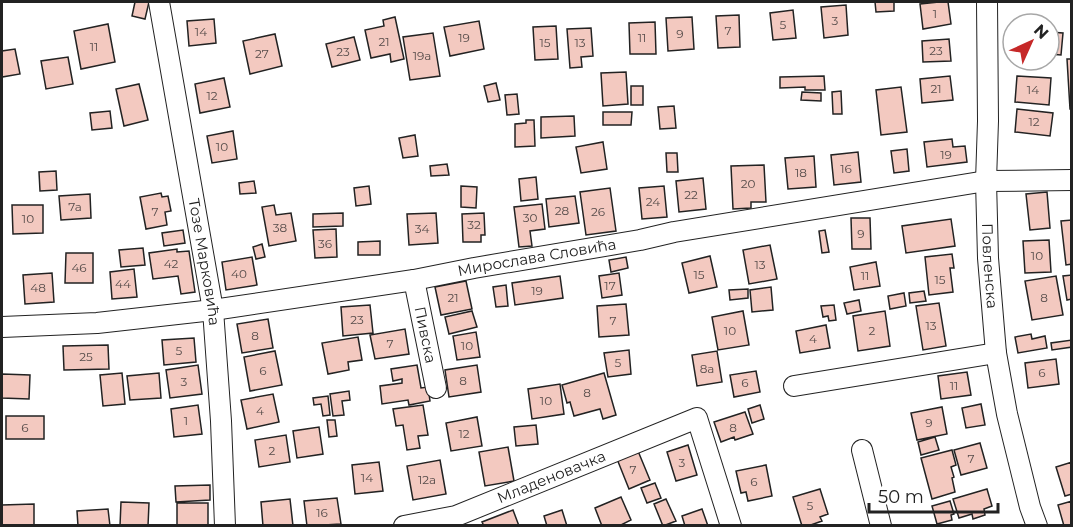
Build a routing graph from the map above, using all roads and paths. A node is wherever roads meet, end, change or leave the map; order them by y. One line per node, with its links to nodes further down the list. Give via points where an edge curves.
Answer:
1 (159, 2): 6 (street, Тозе Марковића)
2 (987, 2): 4 (street, Повленска)
3 (1071, 180): 4 (street, Мирослава Словића)
4 (986, 181): 5 (street, Мирослава Словића); 8 (street, Повленска)
5 (414, 280): 6 (street, Мирослава Словића); 10 (street, Пивска)
6 (213, 310): 7 (street, Мирослава Словића); 13 (street, Тозе Марковића)
7 (2, 327)
8 (996, 353): 9 (street); 17 (street, Повленска, via 1007,414)
9 (794, 386)
10 (436, 388)
11 (862, 450): 16 (street)
12 (457, 521): 14 (street, Младеновачка); 15 (street, Младеновачка, via 697,418)
13 (225, 525)
14 (404, 525)
15 (731, 525)
16 (881, 525)
17 (1037, 525)

